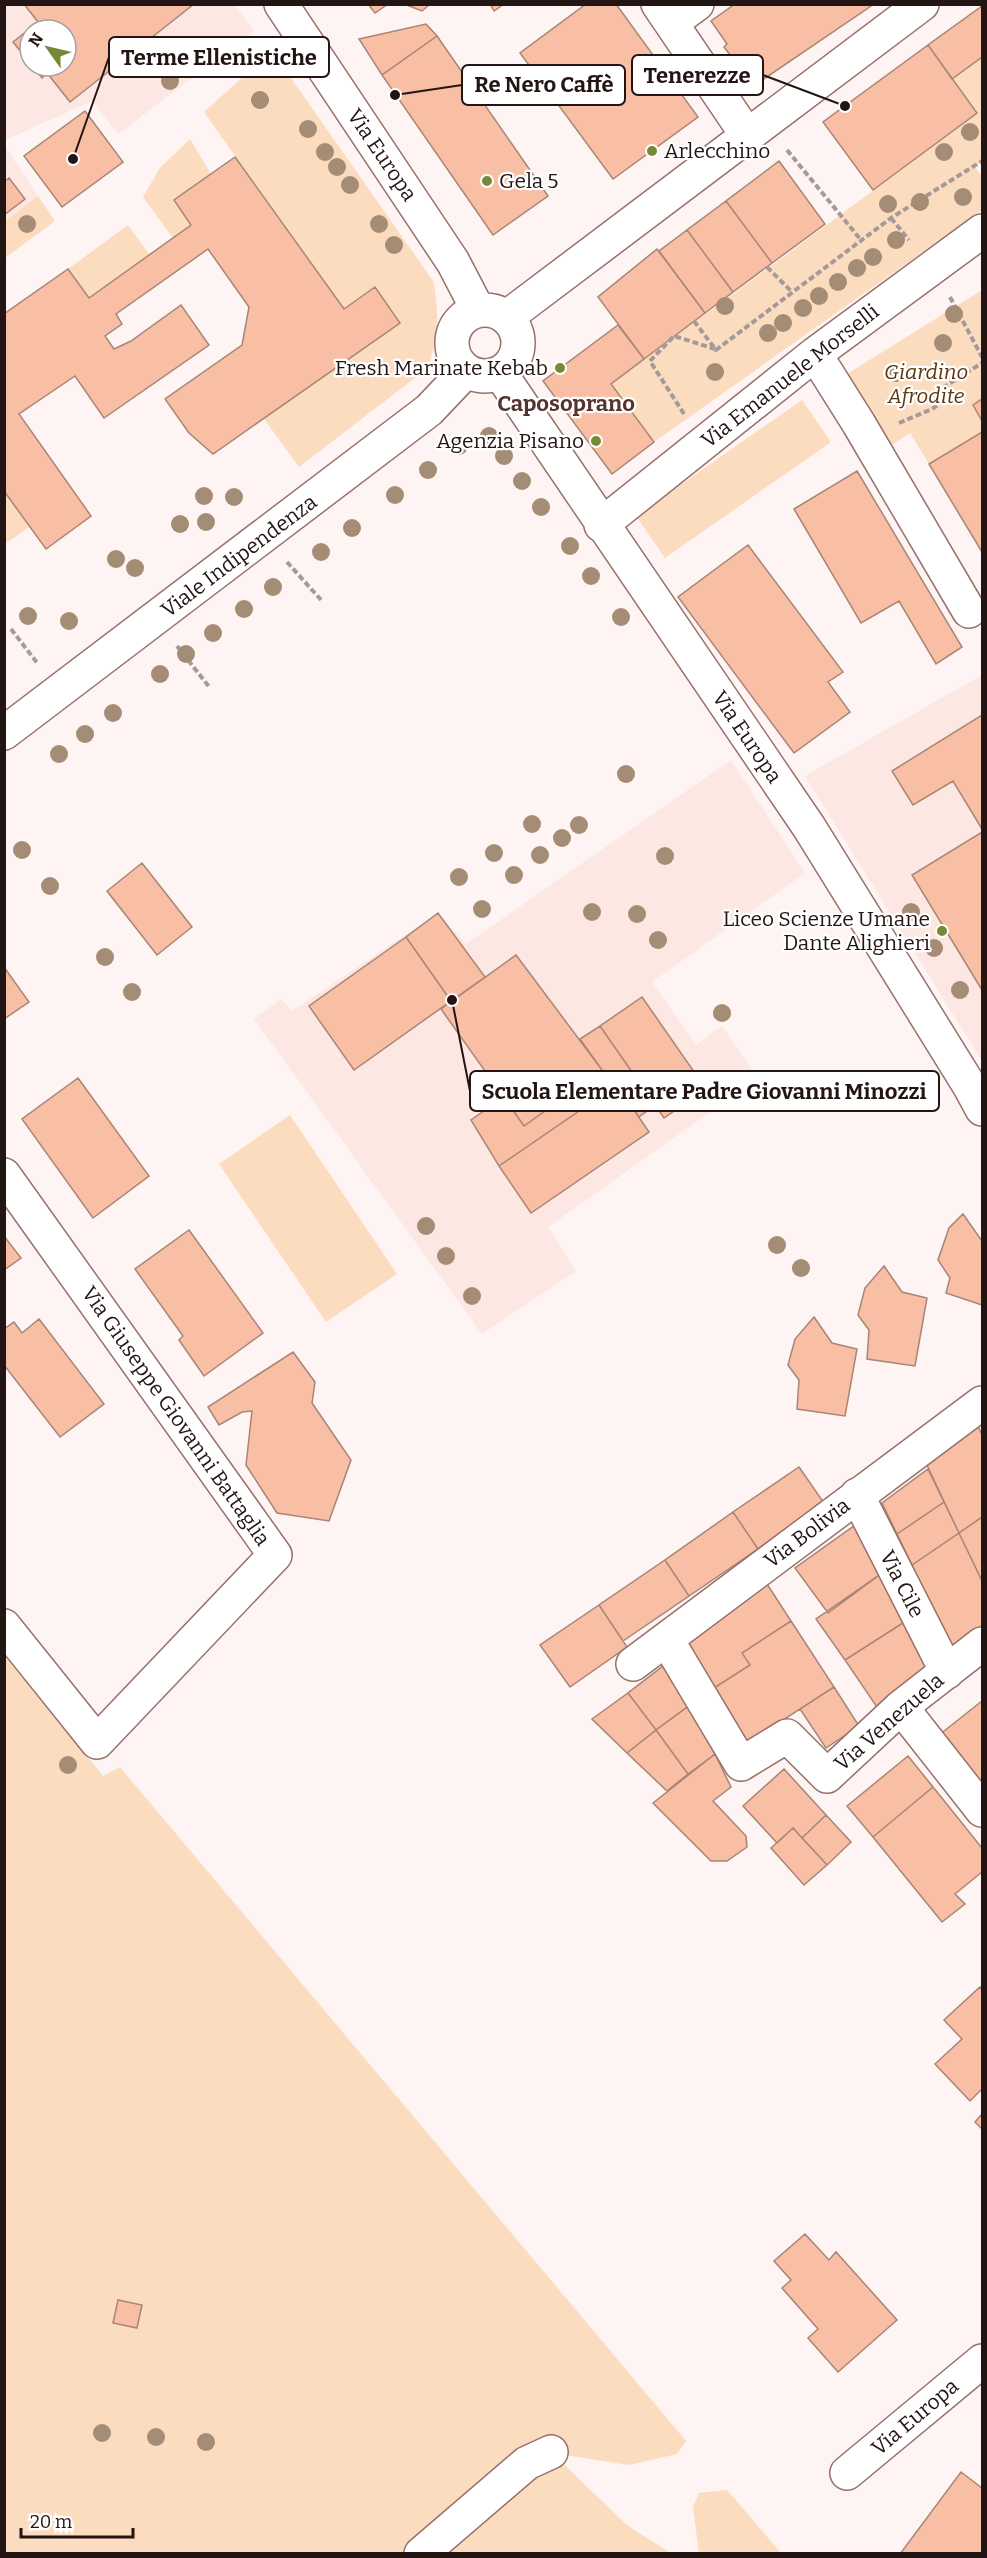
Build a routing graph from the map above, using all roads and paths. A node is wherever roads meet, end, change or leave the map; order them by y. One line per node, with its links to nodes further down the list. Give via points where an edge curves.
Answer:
1 (281, 4): 11 (street, Via Europa, via 453,262)
2 (922, 4): 4 (street)
3 (675, 11): 4 (street)
4 (756, 129): 7 (path); 11 (street)
5 (982, 161): 7 (path)
6 (982, 231): 14 (street, Via Emanuele Morselli)
7 (861, 240): 9 (path)
8 (767, 267): 9 (path)
9 (792, 292): 13 (path)
10 (956, 307): 15 (path)
11 (493, 314): 17 (street, via 464,316 454,329 451,345 455,360); 18 (street, via 518,336 515,358)
12 (694, 321): 13 (path)
13 (716, 350): 19 (path, via 675,336 650,361)
14 (815, 354): 20 (street); 21 (street, Via Emanuele Morselli)
15 (982, 357)
16 (982, 363): 20 (path, via 944,387 945,400 932,409 899,423 874,414)
17 (466, 371): 18 (street, via 489,376); 29 (street, Viale Indipendenza, via 429,410)
18 (500, 373): 21 (street, Via Europa)
19 (684, 414)
20 (859, 424): 24 (street)
21 (601, 525): 30 (street, Via Europa, via 809,828)
22 (291, 567): 23 (path)
23 (322, 601)
24 (969, 610)
25 (11, 629): 27 (path)
26 (178, 648): 28 (path)
27 (40, 667)
28 (210, 688)
29 (4, 733)
30 (982, 1109)
31 (4, 1175): 34 (street, Via Giuseppe Giovanni Battaglia, via 275,1555 97,1742)
32 (982, 1404): 33 (street, Via Bolivia)
33 (857, 1495): 35 (street, Via Bolivia); 38 (street, Via Cile)
34 (4, 1626)
35 (667, 1640): 37 (street, Via Bolivia); 39 (street, Via Venezuela, via 741,1764 787,1736 827,1776)
36 (982, 1644): 38 (street, Via Venezuela)
37 (633, 1664)
38 (947, 1672): 39 (street, Via Venezuela)
39 (902, 1707): 40 (street)
40 (982, 1810)
41 (982, 2361): 43 (street, Via Europa)
42 (551, 2452): 44 (street, via 527,2463)
43 (847, 2473)
44 (421, 2553)

